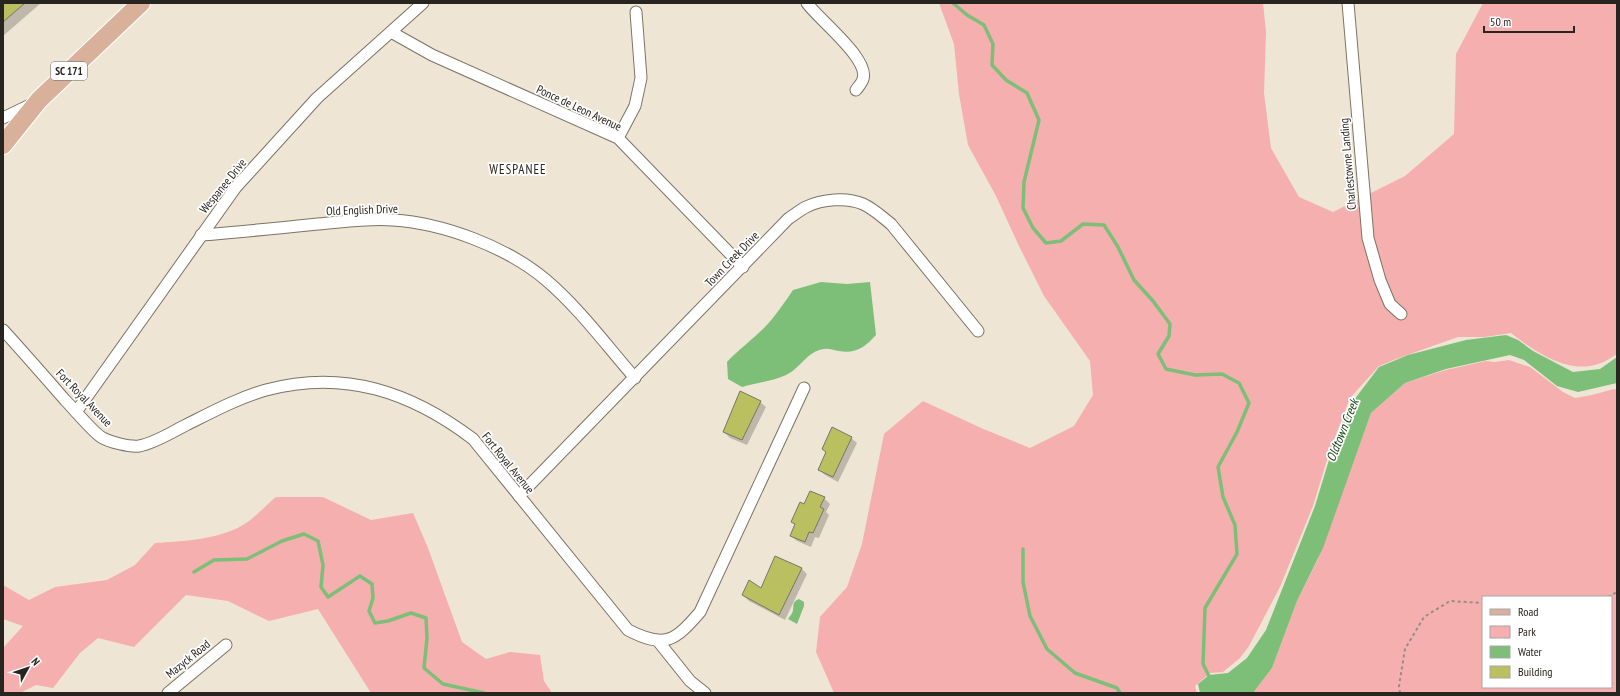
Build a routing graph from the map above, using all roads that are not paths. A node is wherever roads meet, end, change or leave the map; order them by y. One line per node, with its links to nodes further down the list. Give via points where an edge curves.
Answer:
1 (141, 3): 8 (main road, SC 171)
2 (423, 3): 6 (street, Wespanee Drive)
3 (807, 3): 7 (street, via 851,49 863,68 863,78)
4 (1348, 3): 14 (street, Charlestowne Landing, via 1368,238 1390,304)
5 (636, 12): 10 (street, via 642,78 635,106)
6 (391, 32): 10 (street, Ponce de Leon Avenue, via 432,55); 12 (street, Wespanee Drive, via 317,98 236,187)
7 (856, 90)
8 (40, 100): 9 (street); 11 (main road, SC 171)
9 (3, 118)
10 (618, 138): 13 (street, Ponce de Leon Avenue)
11 (3, 145)
12 (201, 235): 17 (street, Old English Drive, via 356,221 393,220 434,226 508,254 545,279 569,301); 19 (street, Wespanee Drive)
13 (743, 266): 16 (street, Town Creek Drive, via 788,219 806,207 824,201 845,200 862,204 891,224); 17 (street, Town Creek Drive)
14 (1401, 314)
15 (3, 330): 19 (street, Fort Royal Avenue)
16 (978, 331)
17 (635, 378): 20 (street, Town Creek Drive)
18 (804, 388): 21 (street, Fort Royal Avenue, via 700,612 685,630 671,640)
19 (76, 412): 20 (street, Fort Royal Avenue, via 101,437 139,446 224,406 266,390 308,383 350,383 389,393 426,408 450,422 473,440)
20 (519, 496): 21 (street, Fort Royal Avenue, via 628,630 640,637)
21 (658, 641): 24 (street, via 690,681)
22 (226, 645): 23 (street, Mazyck Road)
23 (168, 693)
24 (705, 693)

